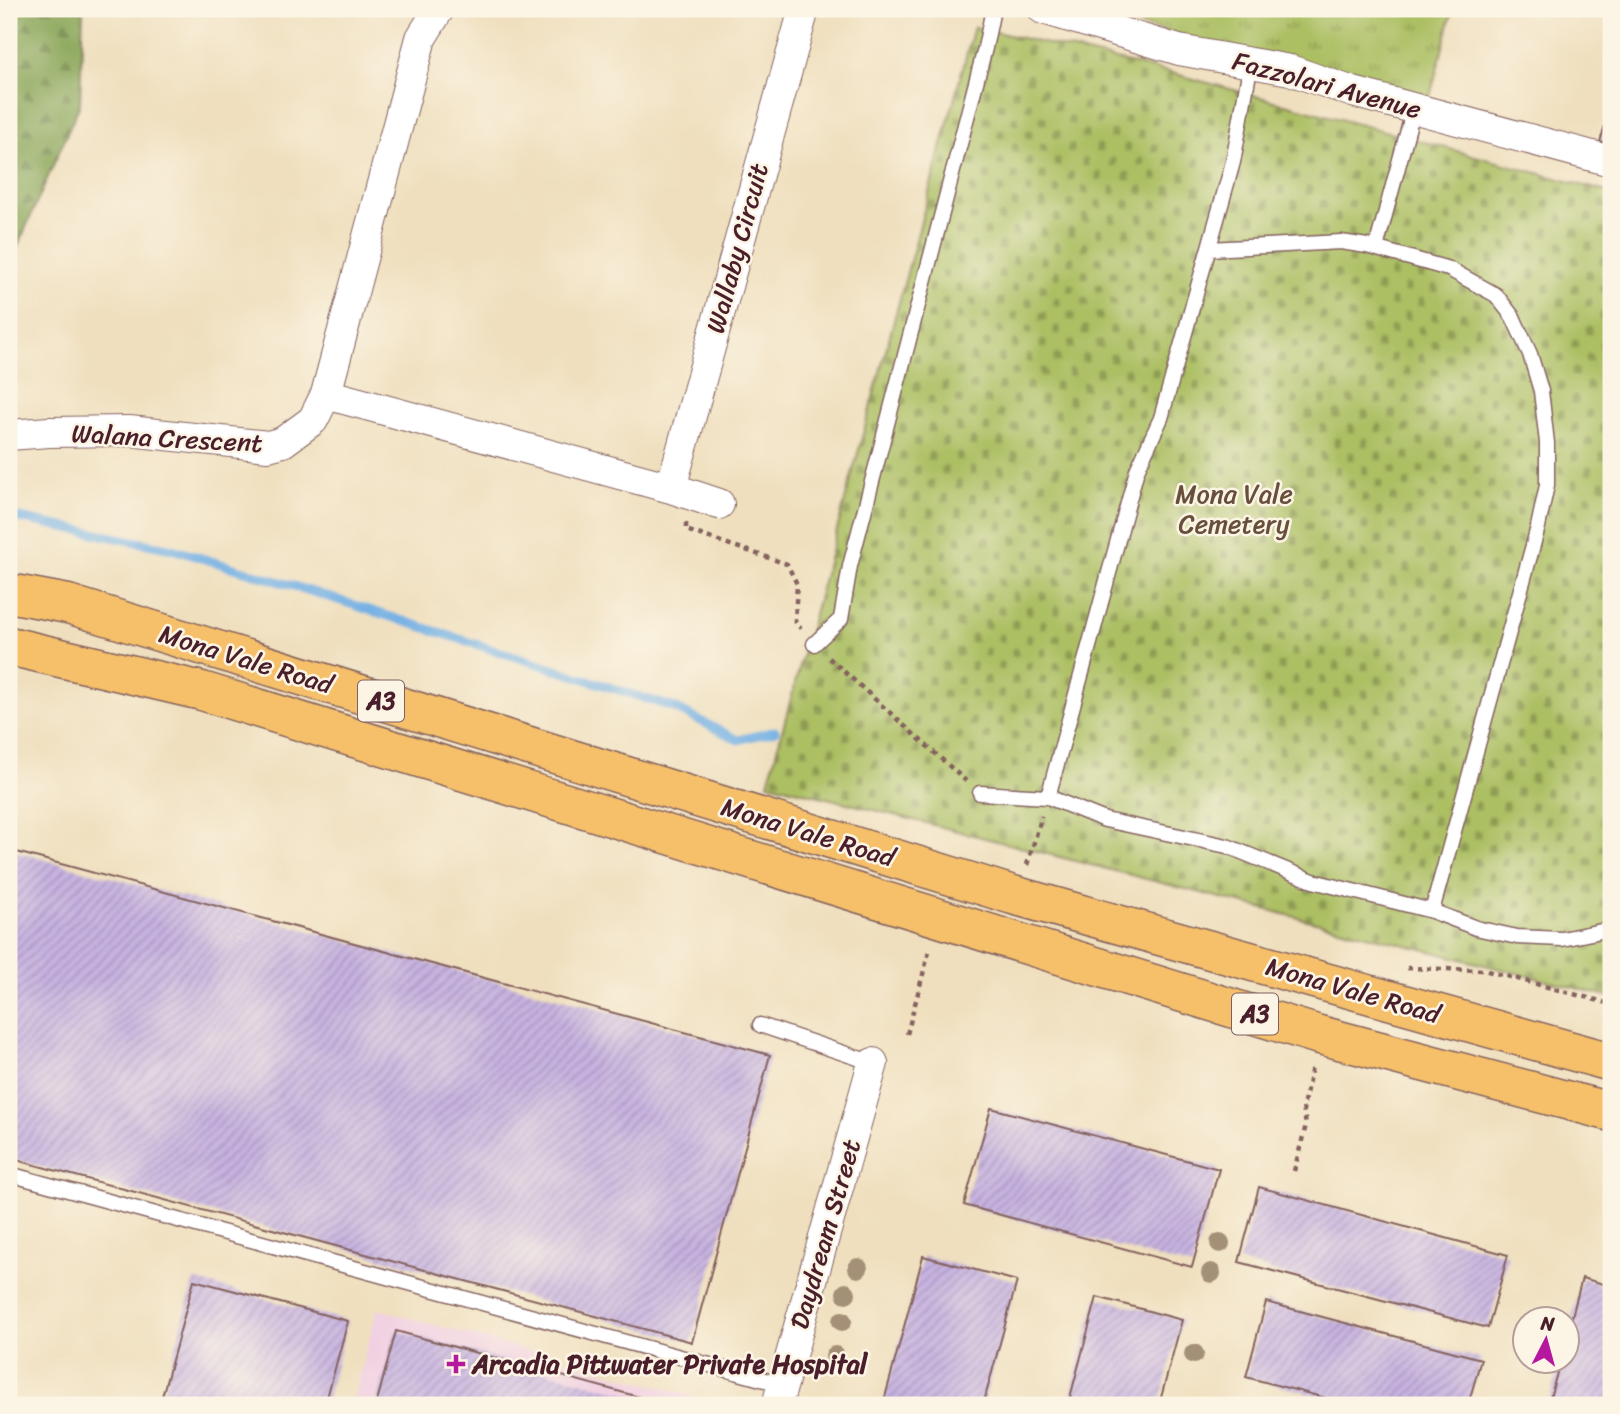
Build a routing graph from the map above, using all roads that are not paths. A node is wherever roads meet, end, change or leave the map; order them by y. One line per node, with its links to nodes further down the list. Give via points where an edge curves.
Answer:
1 (439, 9): 10 (street, via 421,38)
2 (803, 9): 12 (street, Wallaby Circuit)
3 (993, 9): 15 (lane, via 850,566 841,619)
4 (1043, 9): 5 (street, Fazzolari Avenue, via 1179,50)
5 (1251, 62): 6 (street, Fazzolari Avenue); 9 (lane, via 1233,162)
6 (1414, 108): 7 (street, Fazzolari Avenue); 8 (lane)
7 (1611, 161)
8 (1376, 248): 9 (lane, via 1341,242); 19 (lane, via 1449,269 1496,295 1513,317 1530,354 1548,443 1547,485 1538,527)
9 (1209, 249): 18 (lane, via 1161,418 1137,470)
10 (326, 394): 11 (street, Walana Crescent, via 313,420 283,442 268,446 129,431); 12 (street)
11 (9, 435)
12 (678, 490): 13 (street)
13 (719, 503)
14 (9, 593): 23 (highway, Mona Vale Road / A3, via 68,604 1013,895)
15 (814, 644)
16 (9, 646): 24 (highway, Mona Vale Road / A3, via 202,691 1316,1034)
17 (980, 793): 18 (lane)
18 (1048, 797): 19 (lane, via 1105,820 1227,846 1313,881)
19 (1432, 911): 20 (lane, via 1517,937 1562,939)
20 (1611, 929)
21 (760, 1025): 22 (lane)
22 (873, 1062): 26 (street, Daydream Street)
23 (1611, 1062)
24 (1611, 1112)
25 (9, 1174): 26 (lane)
26 (780, 1395)

